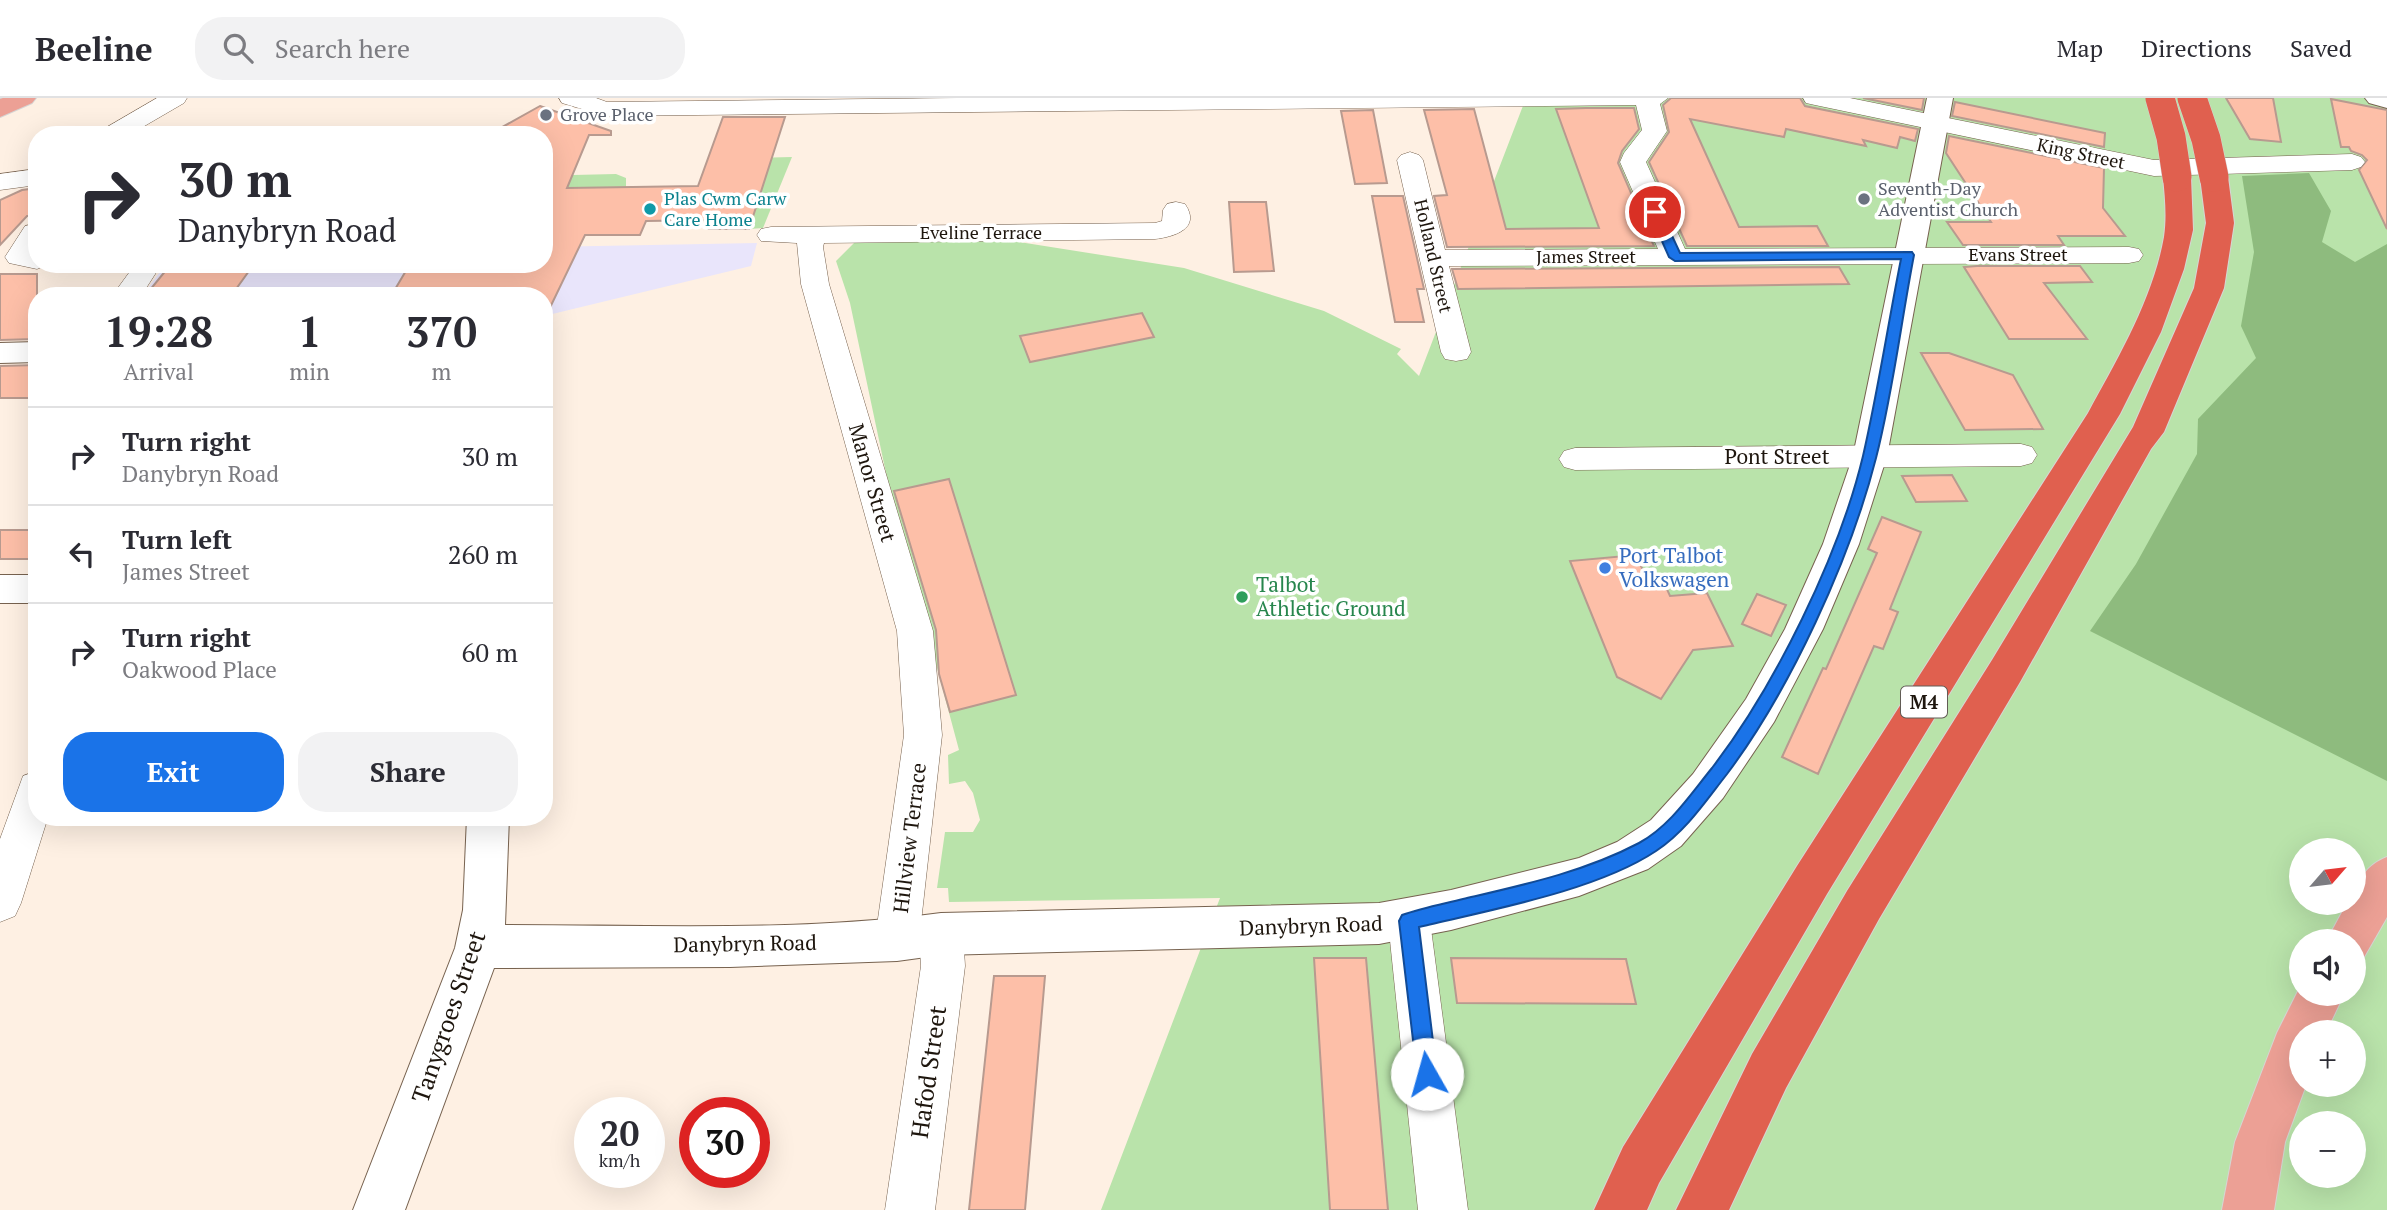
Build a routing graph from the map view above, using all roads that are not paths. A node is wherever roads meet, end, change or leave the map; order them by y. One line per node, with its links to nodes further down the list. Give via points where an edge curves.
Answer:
1 (23, 98): 12 (main road)
2 (175, 98): 14 (street)
3 (571, 98): 10 (street, via 605,109)
4 (1656, 98): 9 (street)
5 (1815, 98): 13 (street, King Street)
6 (2160, 98): 17 (highway, M4, bridge, via 2171,137)
7 (2192, 98): 17 (highway, M4, bridge, via 2206,139)
8 (2378, 98): 11 (street)
9 (1647, 99): 10 (street); 26 (street, via 1655,131 1633,162)
10 (1341, 100)
11 (2387, 100)
12 (0, 109)
13 (1938, 110): 16 (street, King Street, via 2154,168); 24 (street, Danybryn Road)
14 (127, 126)
15 (1410, 160): 27 (street, Holland Street)
16 (2352, 162)
17 (2196, 177): 53 (highway, M4, via 2180,210 2176,246 2147,334 2104,414 1812,880 1641,1165); 54 (highway, M4, via 2220,223 2210,288 2147,432 1856,916 1769,1071)
18 (28, 178): 19 (street)
19 (0, 182)
20 (1176, 210): 21 (street, Eveline Terrace, via 1175,224 1155,232)
21 (814, 234): 22 (street, Eveline Terrace); 39 (street, Manor Street, via 809,247 815,284 915,631)
22 (771, 235)
23 (28, 244): 28 (street)
24 (1908, 255): 25 (street, Evans Street); 26 (street, James Street); 35 (street, Danybryn Road)
25 (2129, 255)
26 (1675, 257): 27 (street, James Street)
27 (1433, 258): 32 (street, Holland Street)
28 (19, 260)
29 (143, 273): 30 (street)
30 (133, 287)
31 (28, 352): 33 (street)
32 (1456, 352)
33 (0, 353)
34 (2021, 455): 35 (street, Pont Street)
35 (1870, 456): 36 (street, Pont Street); 44 (street, Danybryn Road, via 1825,584 1793,650 1747,735 1680,822 1611,865 1549,886)
36 (1576, 459)
37 (0, 589): 38 (street)
38 (28, 589)
39 (923, 736): 47 (street, Hillview Terrace)
40 (28, 816): 43 (street)
41 (488, 826): 48 (street, Tanygroes Street, via 485,910)
42 (2387, 876): 45 (main road)
43 (0, 903)
44 (1409, 921): 46 (street, Danybryn Road, via 1360,926); 52 (street)
45 (2356, 929)
46 (941, 934): 47 (street, Danybryn Road); 51 (street, Hafod Street, via 943,966)
47 (897, 940): 48 (street, Danybryn Road)
48 (478, 948): 50 (street, Tanygroes Street)
49 (2289, 1065): 55 (main road, via 2260,1142)
50 (379, 1210)
51 (910, 1210)
52 (1443, 1210)
53 (1620, 1210)
54 (1702, 1210)
55 (2248, 1210)

